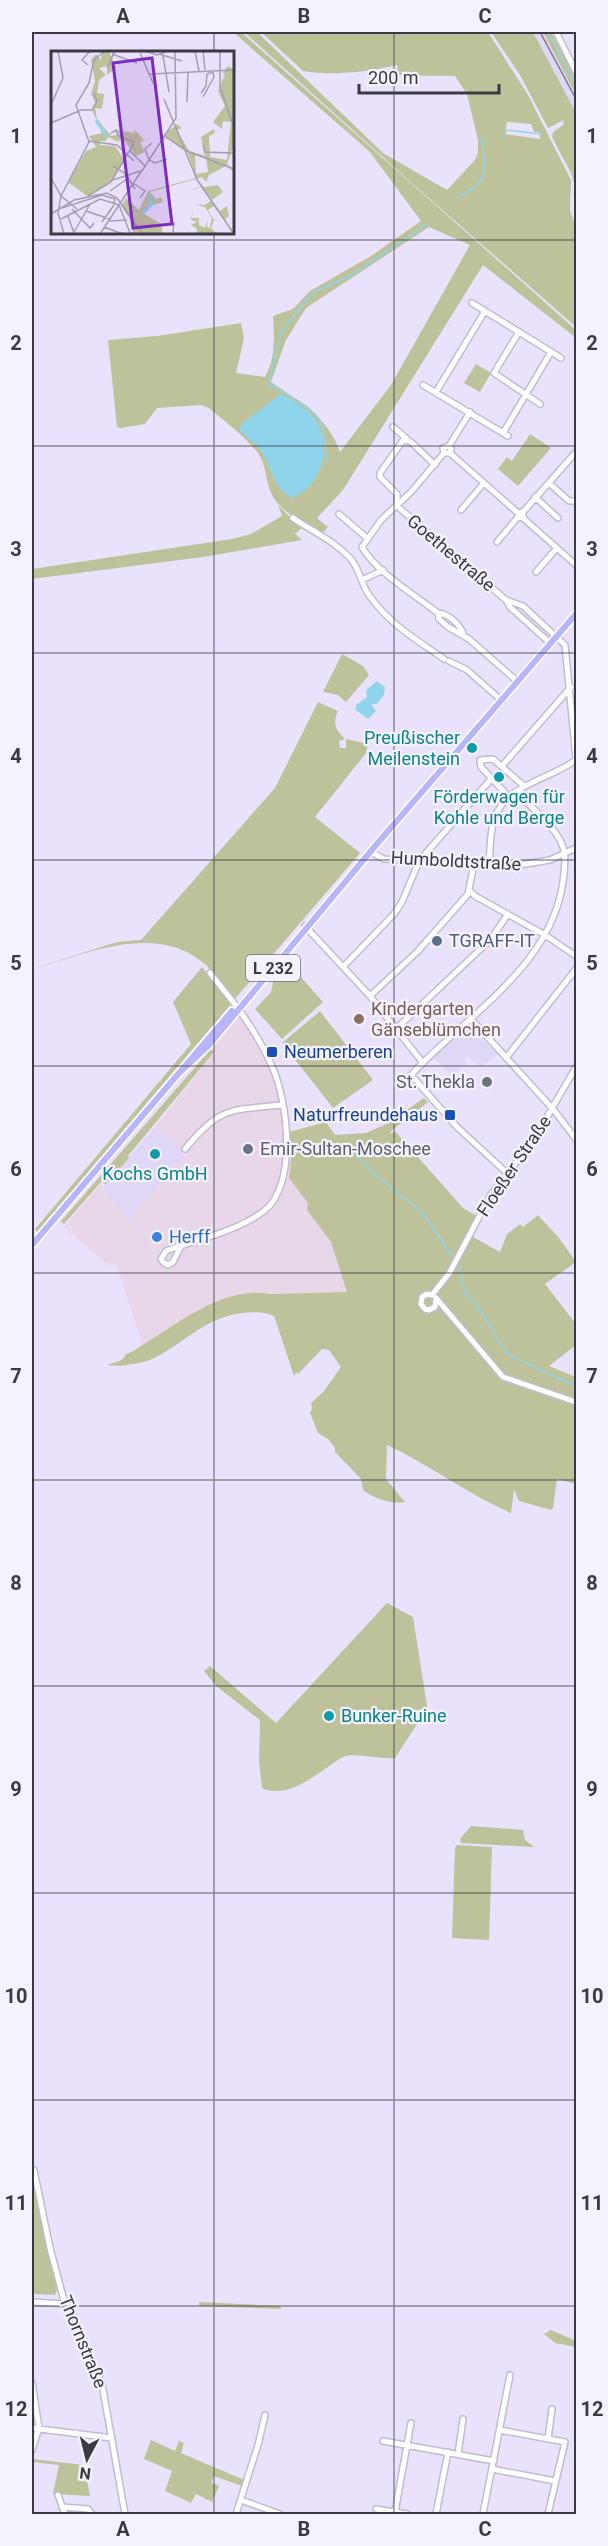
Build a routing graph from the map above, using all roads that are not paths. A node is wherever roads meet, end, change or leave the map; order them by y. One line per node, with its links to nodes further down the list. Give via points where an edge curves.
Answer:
1 (556, 32): 2 (street)
2 (576, 72)
3 (472, 303): 4 (street)
4 (485, 311): 5 (street); 9 (street)
5 (519, 332): 6 (street); 10 (street, via 494,373)
6 (551, 352): 7 (street); 10 (street)
7 (561, 358)
8 (423, 385): 9 (street)
9 (436, 392): 12 (street)
10 (525, 395): 11 (street); 12 (street, via 505,434)
11 (540, 404)
12 (470, 412): 16 (street)
13 (393, 427): 14 (street)
14 (406, 438): 17 (street); 22 (street, via 380,473 397,494)
15 (576, 452): 19 (street)
16 (447, 453): 17 (street); 18 (street)
17 (435, 465): 22 (street)
18 (484, 483): 23 (street); 25 (street)
19 (549, 483): 20 (street); 21 (street, via 569,501)
20 (535, 497): 25 (street); 27 (street)
21 (576, 501)
22 (396, 506): 28 (street); 35 (street, Goethestraße)
23 (461, 510)
24 (339, 514): 28 (street)
25 (521, 515): 29 (street); 30 (street)
26 (293, 518): 34 (street, via 341,549)
27 (558, 518)
28 (367, 538): 32 (street, via 362,547)
29 (497, 542)
30 (557, 548): 31 (street); 33 (street)
31 (576, 565)
32 (383, 570): 34 (street); 41 (street, via 461,627 465,636)
33 (536, 572)
34 (362, 580): 43 (street, via 386,616 446,660 467,670)
35 (506, 600): 37 (street, Goethestraße, via 523,606); 38 (street, Goethestraße)
36 (576, 614): 37 (main road, L 232)
37 (558, 636): 38 (main road, L 232); 40 (street, via 565,645)
38 (551, 644): 41 (main road, L 232)
39 (576, 674): 40 (street)
40 (570, 678): 42 (street)
41 (518, 682): 43 (main road, L 232)
42 (571, 687): 44 (street); 45 (street)
43 (502, 701): 51 (main road, L 232)
44 (576, 759): 47 (street, via 562,771)
45 (502, 766): 46 (street, via 487,758 480,760); 47 (street)
46 (491, 779): 49 (street); 53 (street)
47 (524, 786): 48 (street)
48 (515, 792): 49 (street); 52 (street, via 548,824)
49 (509, 797): 55 (street, via 492,825)
50 (576, 848): 52 (street, Humboldtstraße)
51 (371, 852): 53 (street, Humboldtstraße, via 384,859); 58 (main road, L 232)
52 (565, 853): 55 (street, Humboldtstraße, via 530,865); 59 (street, via 563,888)
53 (419, 861): 54 (street, Humboldtstraße); 61 (street, via 402,903)
54 (474, 864): 55 (street, Humboldtstraße); 56 (street)
55 (489, 865)
56 (469, 890): 57 (street); 64 (street, via 418,951)
57 (508, 914): 59 (street); 67 (street, via 491,939)
58 (306, 928): 61 (street); 65 (main road, L 232)
59 (545, 935): 60 (street); 66 (street, via 517,972)
60 (576, 956)
61 (343, 967): 64 (street)
62 (576, 969): 68 (street)
63 (210, 972): 65 (street)
64 (370, 996): 67 (street)
65 (238, 1008): 71 (street, via 274,1069); 76 (main road, L 232)
66 (471, 1019): 68 (street); 69 (street)
67 (396, 1029): 69 (street)
68 (506, 1058): 72 (street)
69 (423, 1063): 75 (street, via 411,1075 457,1127)
70 (576, 1067): 72 (street, Floeßer Straße)
71 (282, 1105): 74 (street, via 226,1113 212,1119); 77 (street, via 287,1159 284,1180 275,1199 248,1222)
72 (553, 1109): 73 (street); 75 (street, Floeßer Straße)
73 (576, 1139)
74 (185, 1149)
75 (508, 1174): 78 (street, Floeßer Straße, via 490,1196 434,1298 503,1377)
76 (32, 1245)
77 (181, 1246)
78 (576, 1401)
79 (34, 2170): 81 (street, Thornstraße)
80 (32, 2302): 81 (street)
81 (65, 2304): 91 (street, Thornstraße, via 102,2384)
82 (510, 2375): 90 (street)
83 (32, 2383): 89 (street)
84 (552, 2409): 92 (street)
85 (265, 2415): 102 (street)
86 (463, 2419): 97 (street)
87 (411, 2423): 94 (street)
88 (32, 2428): 89 (street)
89 (39, 2428): 91 (street); 95 (street)
90 (500, 2430): 92 (street); 98 (street)
91 (112, 2438): 108 (street, Thornstraße)
92 (548, 2439): 100 (street, via 565,2442)
93 (383, 2441): 94 (street)
94 (407, 2445): 96 (street); 105 (street)
95 (32, 2450)
96 (448, 2452): 97 (street); 112 (street)
97 (458, 2454): 98 (street)
98 (494, 2461): 99 (street)
99 (492, 2469): 100 (street); 113 (street)
100 (555, 2481): 115 (street)
101 (58, 2495): 103 (street)
102 (241, 2500): 109 (street); 110 (street)
103 (62, 2507): 106 (street); 107 (street, via 88,2509)
104 (376, 2509): 105 (street)
105 (394, 2512): 111 (street)
106 (65, 2514)
107 (93, 2514)
108 (125, 2514)
109 (236, 2514)
110 (280, 2514)
111 (407, 2514)
112 (436, 2514)
113 (483, 2514): 114 (street)
114 (491, 2514)
115 (548, 2514)

